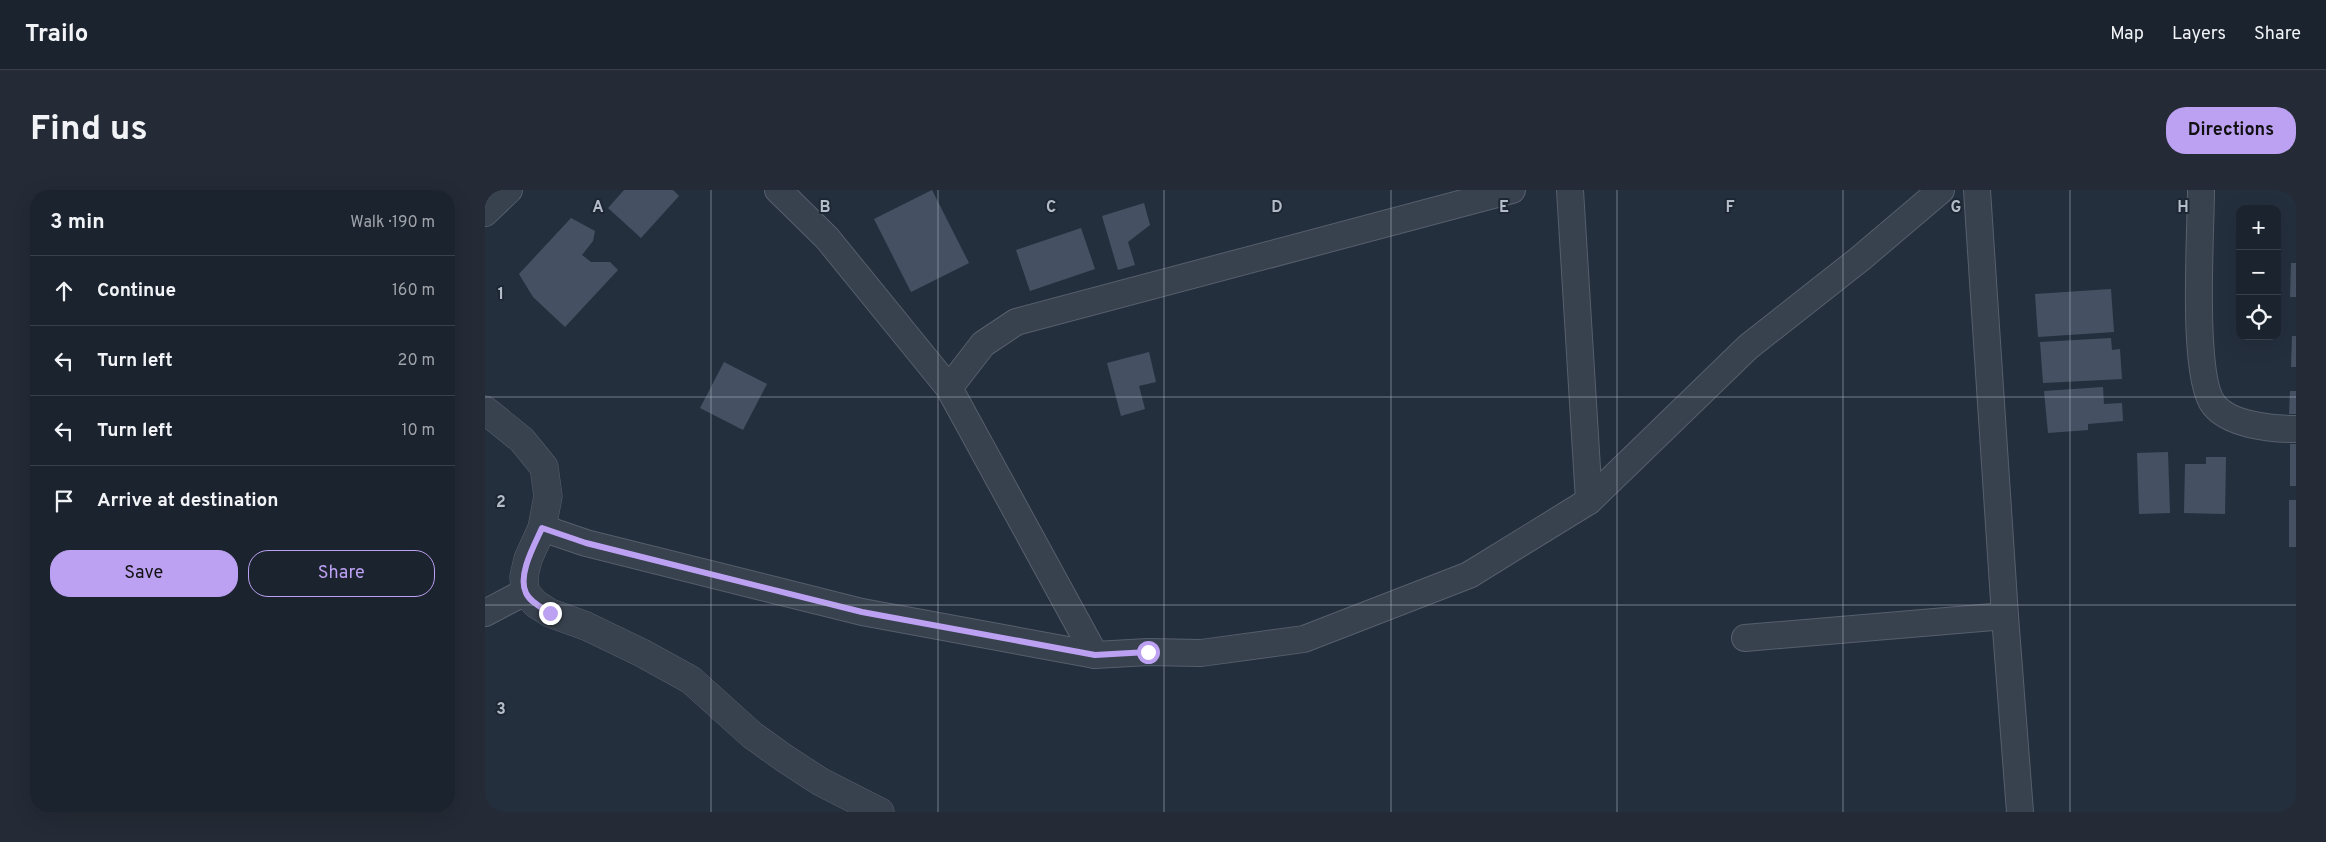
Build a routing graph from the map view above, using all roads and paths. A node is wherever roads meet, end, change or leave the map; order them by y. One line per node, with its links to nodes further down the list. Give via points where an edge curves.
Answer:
1 (509, 190): 8 (street)
2 (778, 190): 9 (street, via 827,238)
3 (1512, 190): 9 (street, via 1016,322 983,344)
4 (1570, 190): 12 (street)
5 (1941, 190): 12 (street, via 1748,347)
6 (1977, 190): 16 (street)
7 (2201, 190): 11 (street, via 2199,345 2205,390 2223,415)
8 (485, 213)
9 (949, 388): 18 (street)
10 (485, 410): 13 (street, via 523,440 545,468 548,496)
11 (2296, 429)
12 (1589, 500): 18 (street, via 1469,575 1305,639 1201,653)
13 (542, 528): 14 (street, via 528,559); 18 (street, via 586,543 862,612)
14 (525, 592): 15 (street); 19 (street, via 550,613 586,626 691,680 744,728 784,758 821,782)
15 (485, 614)
16 (2005, 616): 17 (street); 20 (street)
17 (1745, 638)
18 (1095, 655)
19 (880, 812)
20 (2020, 812)

